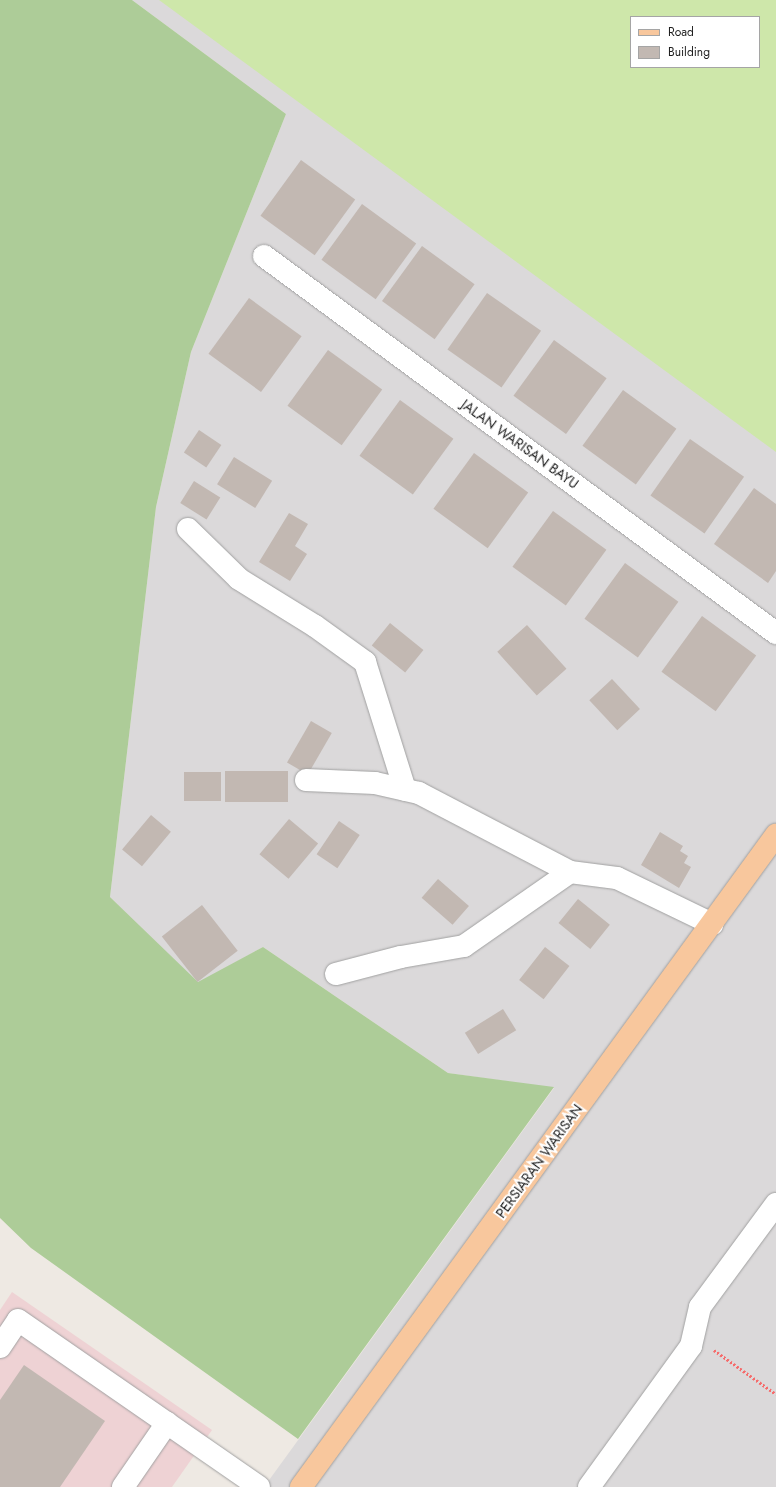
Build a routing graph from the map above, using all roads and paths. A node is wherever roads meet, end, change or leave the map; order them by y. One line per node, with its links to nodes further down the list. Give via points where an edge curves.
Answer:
1 (264, 256): 3 (street, JALAN WARISAN BAYU)
2 (188, 529): 5 (street, via 239,579 315,626 365,662)
3 (776, 633)
4 (306, 780): 5 (street, via 375,783)
5 (406, 790): 7 (street, via 419,793)
6 (776, 835): 8 (main road, PERSIARAN WARISAN)
7 (570, 872): 8 (street, via 616,878); 9 (street, via 464,946 401,957)
8 (712, 924): 17 (main road, PERSIARAN WARISAN)
9 (336, 974)
10 (776, 1204): 11 (street, via 700,1307)
11 (693, 1336): 13 (path); 18 (street, via 691,1346)
12 (0, 1347): 14 (street, via 18,1320)
13 (776, 1394)
14 (167, 1423): 15 (street); 16 (street)
15 (123, 1487)
16 (259, 1487)
17 (301, 1487)
18 (589, 1487)

